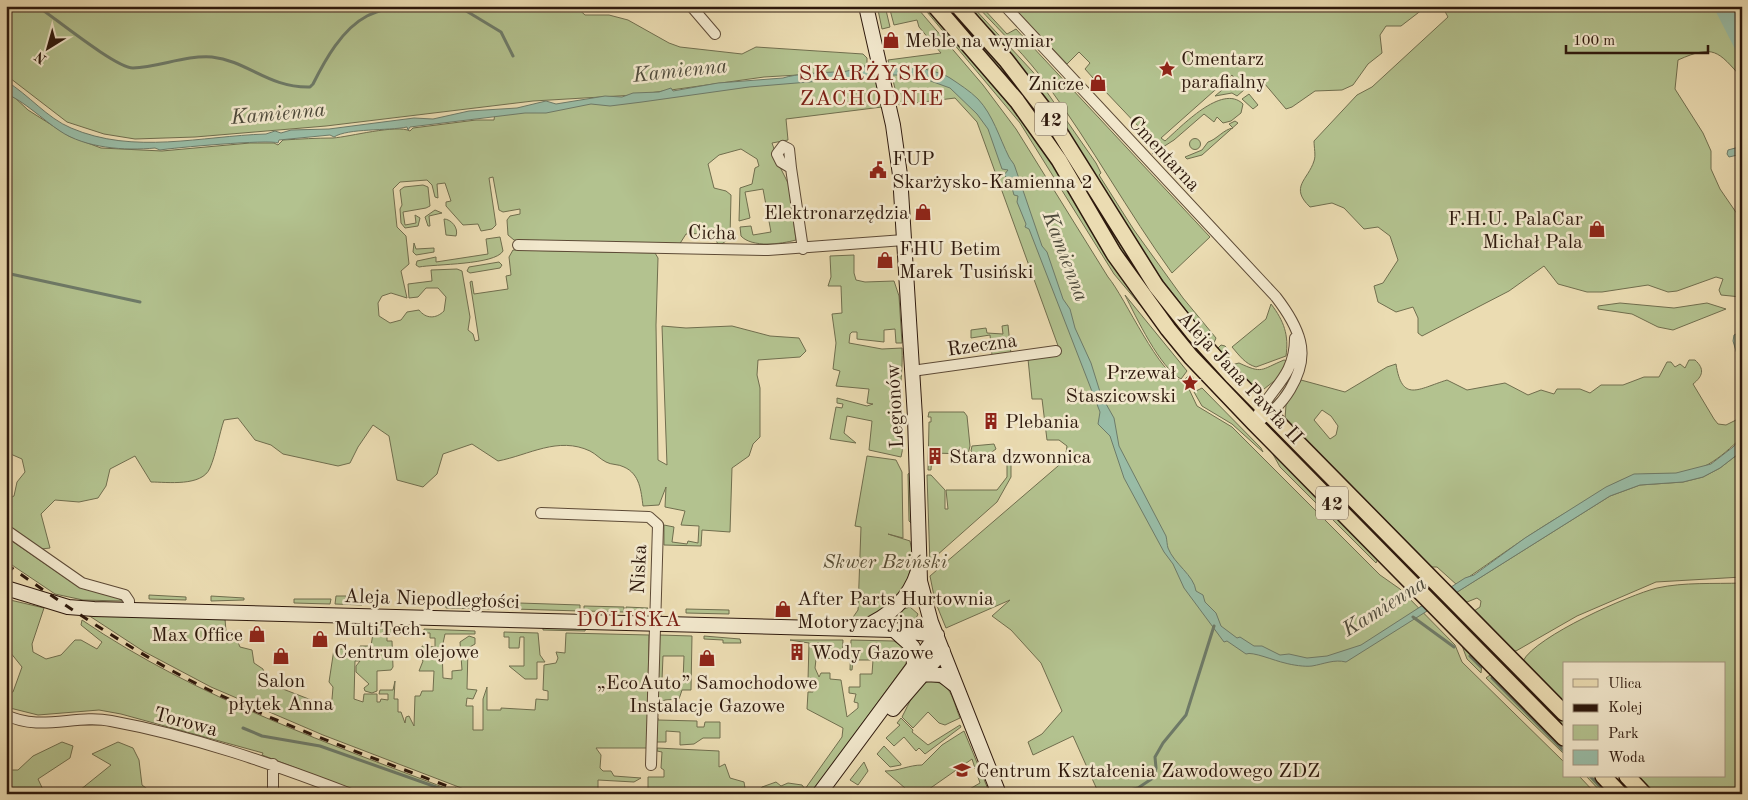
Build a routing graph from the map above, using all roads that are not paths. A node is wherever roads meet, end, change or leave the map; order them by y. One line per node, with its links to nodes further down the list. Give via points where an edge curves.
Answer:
1 (691, 6): 6 (street)
2 (866, 6): 8 (street, Legionów, via 893,125)
3 (935, 6): 17 (main road, Aleja Jana Pawła II / 42, via 1032,120 1114,254 1168,329)
4 (958, 6): 14 (main road, Aleja Jana Pawła II / 42, via 1050,117 1170,304)
5 (1005, 6): 11 (street, Cmentarna, via 1276,297)
6 (715, 34)
7 (791, 168): 10 (street)
8 (904, 240): 10 (street, Cicha); 13 (street, Legionów)
9 (518, 245): 10 (street, Cicha)
10 (803, 249)
11 (1294, 326): 15 (street, Cmentarna, via 1294,350 1289,370); 16 (street, Cmentarna, via 1301,346 1297,374 1279,406)
12 (1056, 351): 13 (street, Rzeczna)
13 (912, 372): 20 (street, Legionów)
14 (1248, 392): 15 (street); 16 (main road, Aleja Jana Pawła II / 42)
15 (1272, 392): 16 (street, Cmentarna)
16 (1266, 410): 17 (street, Cmentarna); 30 (main road, Aleja Jana Pawła II / 42)
17 (1254, 423): 32 (main road, Aleja Jana Pawła II / 42)
18 (541, 513): 23 (street, Niska, via 653,518 658,529)
19 (6, 530): 22 (street, via 77,580 125,595)
20 (919, 565): 24 (street, Aleja Niepodległości, via 910,591 899,604 888,614); 26 (street, Legionów, via 922,594)
21 (6, 588): 22 (street, Aleja Niepodległości, via 68,607)
22 (129, 611): 23 (street, Aleja Niepodległości)
23 (654, 624): 24 (street, Aleja Niepodległości); 34 (street, Niska)
24 (859, 629): 25 (street, Aleja Niepodległości)
25 (893, 630): 26 (street, Aleja Niepodległości); 28 (street, via 913,647)
26 (937, 636): 27 (street, Legionów); 28 (street)
27 (943, 651): 28 (street); 29 (street, Legionów)
28 (918, 670): 29 (street, via 942,675); 39 (street); 40 (street)
29 (958, 688): 41 (street, Legionów)
30 (1563, 712)
31 (6, 715): 33 (street, Torowa, via 38,723 109,720)
32 (1563, 737)
33 (273, 764): 37 (street); 38 (street, Torowa)
34 (650, 765)
35 (1604, 778): 42 (main road)
36 (1629, 778): 43 (main road)
37 (274, 794)
38 (351, 794)
39 (819, 794)
40 (831, 794)
41 (999, 794)
42 (1620, 794)
43 (1644, 794)

